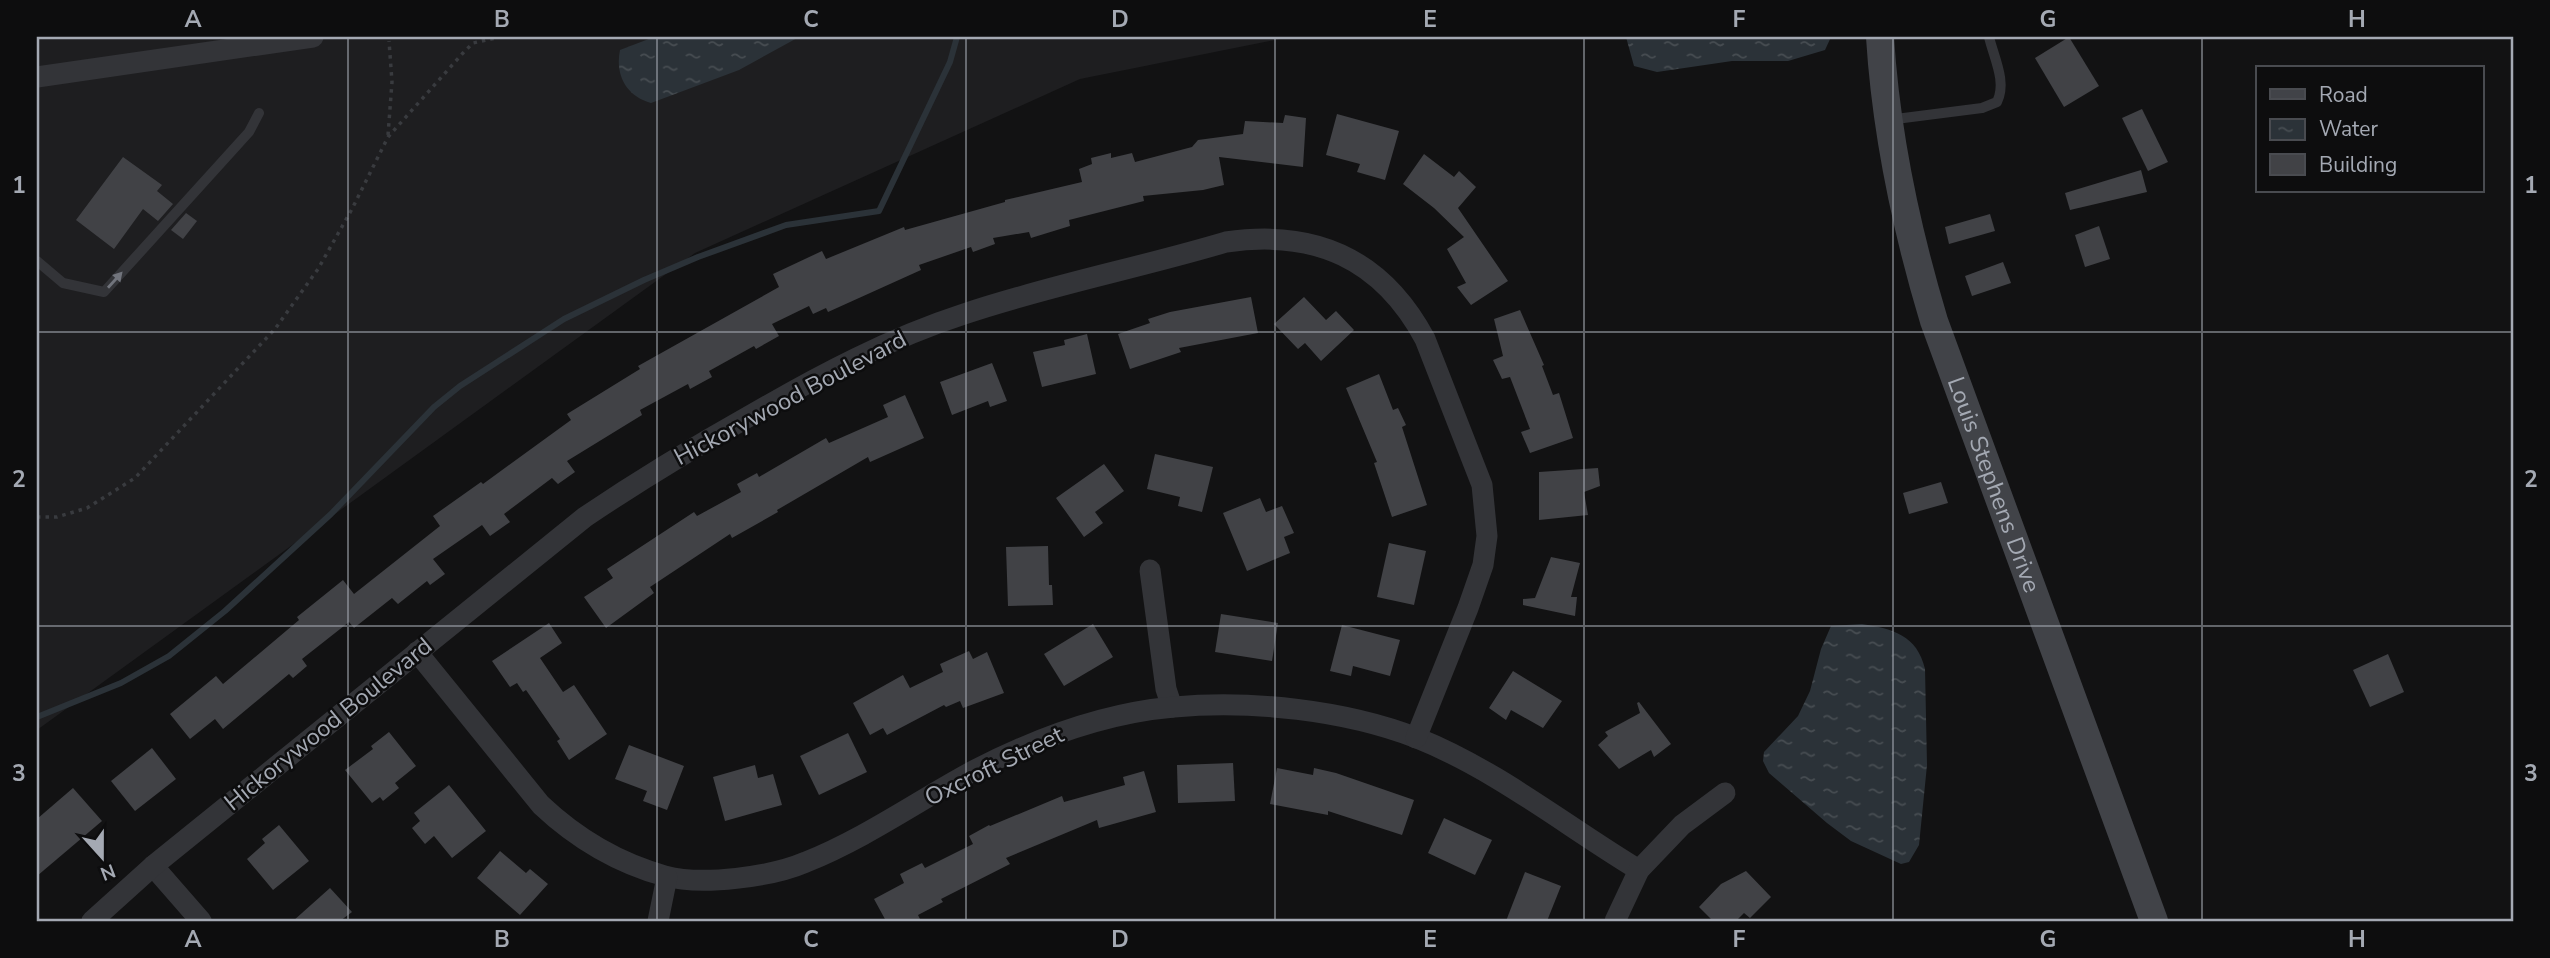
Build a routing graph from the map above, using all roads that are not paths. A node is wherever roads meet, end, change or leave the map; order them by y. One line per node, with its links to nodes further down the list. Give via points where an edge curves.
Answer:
1 (313, 37): 4 (street)
2 (1880, 37): 7 (street, Louis Stephens Drive)
3 (1989, 37): 7 (lane, via 2001,83 1997,102 1990,107)
4 (257, 41): 5 (street)
5 (37, 77)
6 (259, 113): 8 (lane, one-way to 6, via 63,283 104,292 249,132)
7 (1888, 120): 21 (street, Louis Stephens Drive, via 1914,254 1934,321)
8 (37, 261)
9 (1150, 570): 11 (street)
10 (417, 652): 12 (street, Hickorywood Boulevard, via 585,517 699,444 846,363 998,303 1226,242 1273,238 1320,247 1349,259 1404,304 1437,366 1482,485 1487,536 1483,565); 14 (street, Hickorywood Boulevard); 16 (street, Oxcroft Street, via 558,821 598,849)
11 (1172, 707): 12 (street, Oxcroft Street, via 1237,705 1294,710 1377,725); 16 (street, Oxcroft Street, via 1063,731 1016,750 825,854 776,873 712,880)
12 (1416, 738): 15 (street, Oxcroft Street, via 1474,766)
13 (1725, 793): 15 (street, via 1682,825)
14 (153, 866): 17 (street, Hickorywood Boulevard); 18 (street)
15 (1639, 870): 20 (street)
16 (667, 877): 19 (street)
17 (92, 921)
18 (201, 921)
19 (657, 921)
20 (1615, 921)
21 (2154, 921)

